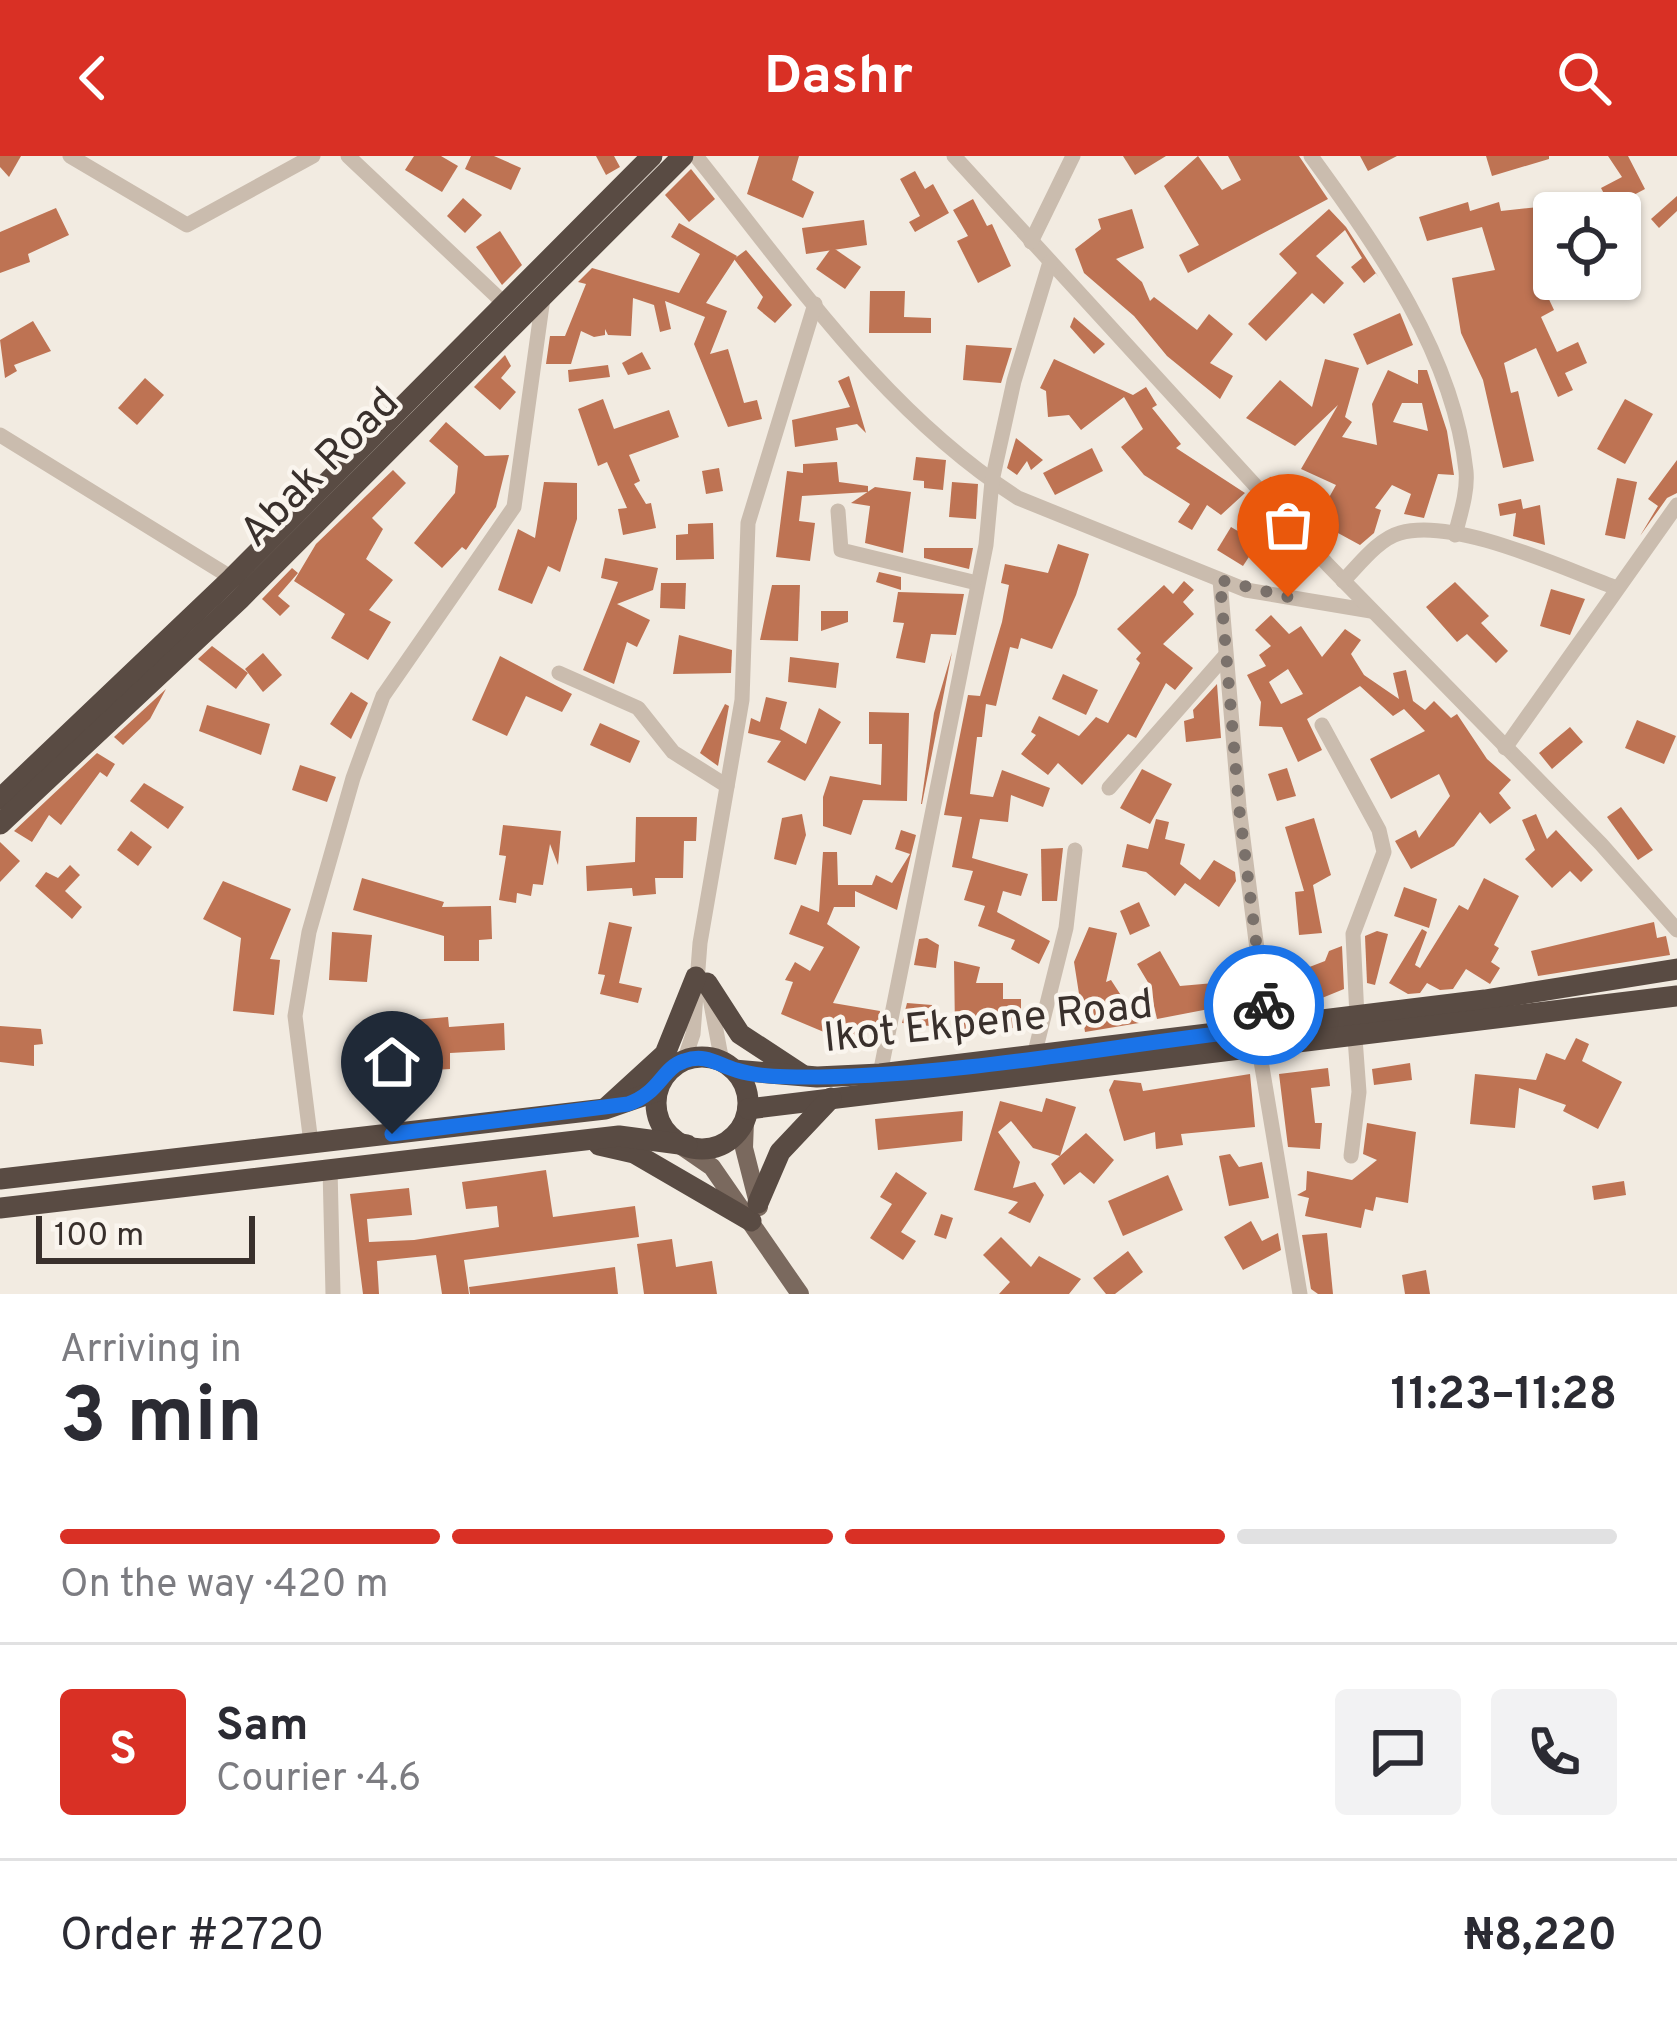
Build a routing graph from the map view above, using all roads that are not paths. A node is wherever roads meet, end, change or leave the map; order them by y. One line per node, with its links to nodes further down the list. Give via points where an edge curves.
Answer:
1 (70, 156): 2 (street, via 187,226)
2 (313, 156)
3 (348, 156): 14 (street)
4 (652, 156): 14 (highway, Abak Road)
5 (683, 156): 12 (highway, Abak Road)
6 (696, 156): 13 (street)
7 (954, 156): 10 (street)
8 (1073, 156): 10 (street)
9 (1311, 156): 19 (street, via 1380,255 1446,389 1467,473)
10 (1031, 242): 11 (street)
11 (1050, 262): 16 (street); 22 (street)
12 (543, 298): 33 (highway, Abak Road); 52 (street, via 514,507 383,696 309,932 296,1016)
13 (815, 304): 16 (street, via 881,385); 30 (street, via 748,523 744,675)
14 (507, 306): 20 (highway, Abak Road)
15 (0, 435): 20 (street)
16 (992, 481): 21 (street); 23 (street)
17 (1677, 505): 24 (street)
18 (838, 511): 23 (street, via 841,550)
19 (1455, 535): 22 (street, via 1401,532); 24 (street)
20 (232, 578): 32 (highway, Abak Road)
21 (1220, 580): 25 (street); 26 (street)
22 (1342, 581): 25 (street)
23 (976, 583): 45 (street)
24 (1617, 588): 29 (street)
25 (1371, 611): 29 (street)
26 (1225, 656): 31 (street); 41 (street)
27 (560, 673): 30 (street, via 638,708 673,752)
28 (1322, 725): 40 (street, via 1384,852 1353,934)
29 (1505, 748): 35 (street)
30 (727, 786): 37 (street, via 700,943)
31 (1109, 788)
32 (0, 799)
33 (0, 824)
34 (1075, 850): 42 (street, via 1066,928)
35 (1677, 930)
36 (1677, 969): 39 (highway, Ikot Ekpene Road)
37 (702, 980): 43 (street); 44 (street, via 713,1038); 46 (highway, via 740,1034); 49 (highway, via 665,1054)
38 (1677, 996): 39 (highway, Ikot Ekpene Road)
39 (1486, 1010): 40 (highway, Ikot Ekpene Road)
40 (1356, 1028): 41 (highway, Ikot Ekpene Road); 54 (street)
41 (1263, 1039): 42 (highway, Ikot Ekpene Road); 48 (highway, Ikot Ekpene Road); 61 (street)
42 (1034, 1056): 45 (highway, Ikot Ekpene Road)
43 (684, 1061): 44 (highway); 47 (highway)
44 (728, 1066): 46 (highway, Ikot Ekpene Road); 50 (highway, via 748,1095)
45 (880, 1074): 46 (highway, Ikot Ekpene Road)
46 (807, 1077)
47 (657, 1091): 49 (highway); 53 (highway, via 662,1128)
48 (831, 1098): 50 (highway, Ikot Ekpene Road); 58 (highway, via 780,1152)
49 (605, 1109): 52 (highway)
50 (746, 1115): 53 (highway, via 718,1147); 58 (main road)
51 (581, 1140): 53 (highway, via 651,1136); 55 (highway); 58 (highway, via 634,1154)
52 (311, 1143): 56 (highway)
53 (684, 1145): 58 (main road)
54 (1351, 1156)
55 (330, 1168): 57 (highway); 59 (street)
56 (0, 1179)
57 (0, 1208)
58 (754, 1212): 60 (main road)
59 (333, 1294)
60 (800, 1294)
61 (1300, 1294)

